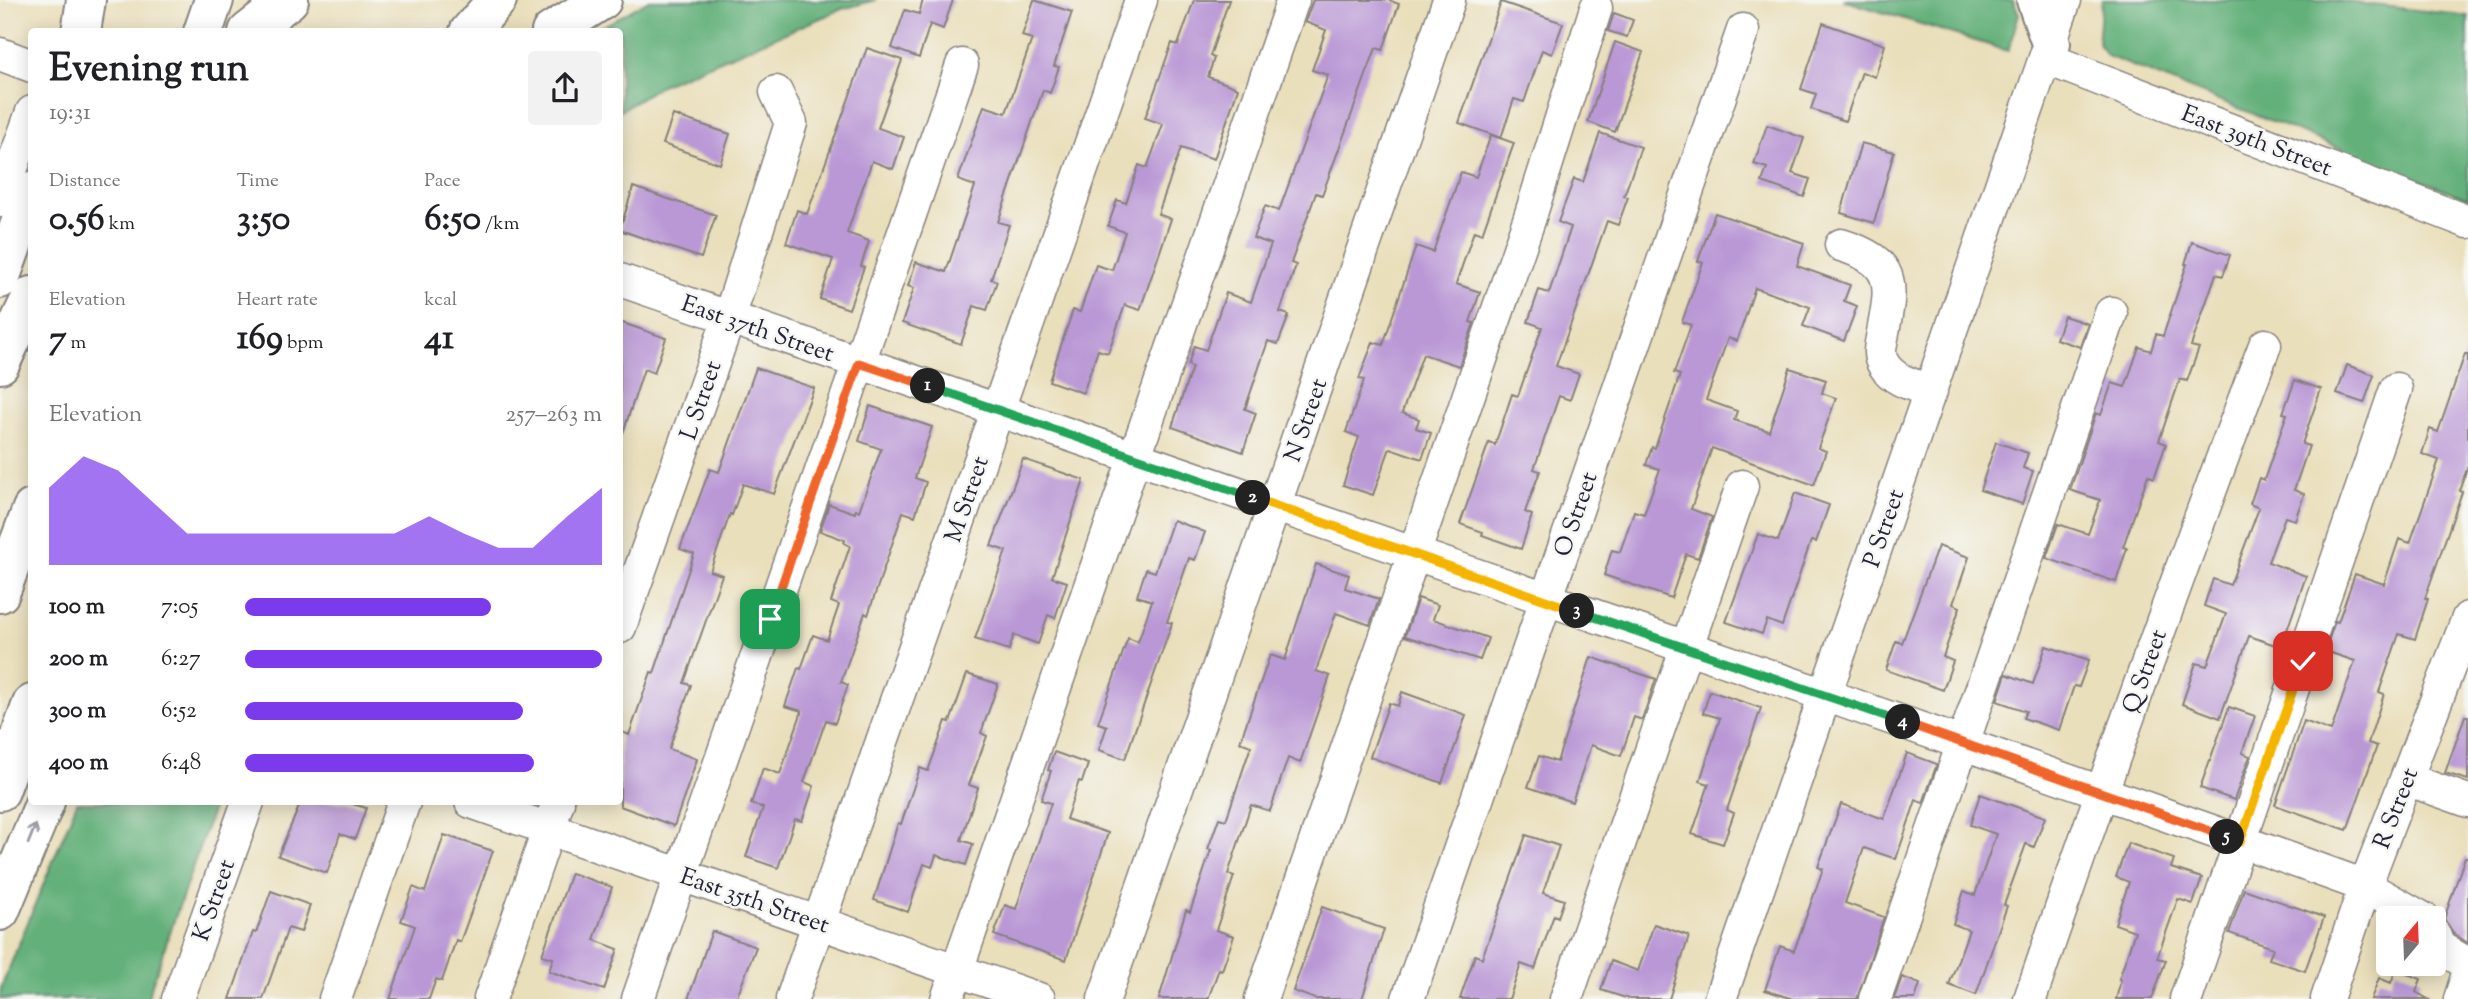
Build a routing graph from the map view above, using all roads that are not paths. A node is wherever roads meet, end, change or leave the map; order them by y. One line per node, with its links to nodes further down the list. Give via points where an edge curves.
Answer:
1 (86, 0): 12 (main road)
2 (214, 0): 13 (main road)
3 (289, 0): 14 (main road); 15 (main road)
4 (497, 0): 16 (main road)
5 (602, 0): 17 (main road)
6 (1141, 0): 39 (street, M Street)
7 (1293, 0): 40 (street)
8 (1450, 0): 42 (street, N Street)
9 (2036, 0): 19 (main road)
10 (2066, 0): 19 (street, P Street)
11 (1597, 8): 44 (street)
12 (82, 28)
13 (204, 28)
14 (253, 28)
15 (278, 28)
16 (472, 28)
17 (557, 28)
18 (1743, 30): 46 (street, O Street)
19 (2048, 50): 27 (street, East 39th Street); 38 (street, P Street)
20 (0, 54): 21 (street)
21 (28, 65)
22 (962, 65): 35 (street)
23 (776, 92): 33 (street, L Street, via 791,122)
24 (28, 124): 25 (street)
25 (0, 201)
26 (28, 202): 29 (main road)
27 (2468, 222)
28 (1841, 245): 38 (street, via 1867,254 1888,278 1880,349 1883,364 1898,379)
29 (0, 279)
30 (623, 281): 33 (street, East 37th Street)
31 (28, 304): 36 (main road)
32 (2110, 313): 53 (street)
33 (729, 318): 35 (street, East 37th Street); 47 (street, L Street)
34 (2265, 345): 56 (street, Q Street)
35 (859, 363): 39 (street, East 37th Street); 64 (street)
36 (0, 364)
37 (2396, 389): 63 (street)
38 (1931, 391): 51 (street, P Street)
39 (997, 410): 40 (street, East 37th Street); 68 (street, M Street)
40 (1135, 457): 42 (street, East 37th Street); 72 (street)
41 (1742, 486): 49 (street)
42 (1275, 506): 44 (street, East 37th Street); 79 (street, N Street)
43 (28, 520): 45 (main road)
44 (1414, 553): 46 (street, East 37th Street); 80 (street)
45 (0, 593)
46 (1546, 600): 49 (street, East 37th Street); 81 (street, O Street)
47 (623, 618)
48 (2468, 618): 50 (street, R Street)
49 (1687, 647): 51 (street, East 37th Street); 82 (street)
50 (2458, 674): 54 (street, R Street)
51 (1825, 695): 53 (street, East 37th Street); 83 (street, P Street)
52 (28, 715): 55 (main road)
53 (1963, 743): 56 (street, East 37th Street); 84 (street)
54 (2406, 779): 57 (street); 65 (street, R Street)
55 (0, 791)
56 (2101, 792): 63 (street, East 37th Street); 85 (street, Q Street)
57 (2468, 801)
58 (44, 805): 67 (main road, one-way to 58)
59 (246, 805): 73 (street, K Street)
60 (403, 805): 74 (street)
61 (490, 805): 62 (street, East 35th Street)
62 (553, 815): 64 (street, East 35th Street); 75 (street)
63 (2240, 842): 65 (street, East 37th Street); 86 (street)
64 (681, 875): 68 (street, East 35th Street); 76 (street)
65 (2365, 886): 66 (street, East 37th Street); 87 (street, R Street)
66 (2401, 906)
67 (0, 911)
68 (819, 923): 72 (street, East 35th Street); 77 (street, M Street)
69 (2446, 951): 70 (street)
70 (2468, 964)
71 (2468, 974): 88 (street)
72 (952, 985): 78 (street, East 35th Street)
73 (178, 999)
74 (335, 999)
75 (490, 999)
76 (638, 999)
77 (792, 999)
78 (1039, 999)
79 (1104, 999)
80 (1261, 999)
81 (1408, 999)
82 (1566, 999)
83 (1720, 999)
84 (1875, 999)
85 (2030, 999)
86 (2186, 999)
87 (2327, 999)
88 (2460, 999)

